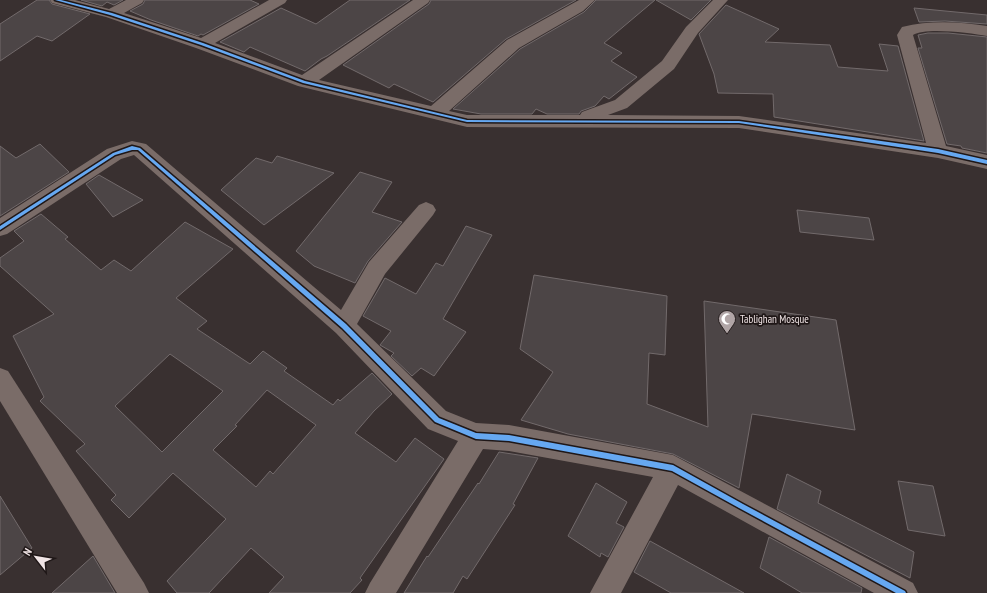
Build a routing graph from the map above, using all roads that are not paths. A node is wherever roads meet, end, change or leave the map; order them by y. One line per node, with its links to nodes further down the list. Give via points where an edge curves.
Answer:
1 (57, 0): 7 (street)
2 (137, 0): 7 (street)
3 (280, 0): 9 (street)
4 (423, 0): 10 (street)
5 (588, 0): 11 (street, via 514,44)
6 (721, 0): 12 (street, via 692,30 668,65 620,104)
7 (111, 14): 9 (street)
8 (987, 31): 13 (street, via 953,26 918,28 908,30 905,35)
9 (202, 44): 10 (street)
10 (304, 82): 11 (street)
11 (434, 114): 12 (street, via 467,121)
12 (575, 121): 13 (street, via 739,122)
13 (938, 151): 14 (street)
14 (987, 162)
15 (426, 210): 17 (street, via 376,268)
16 (0, 228): 17 (street, via 114,154 132,148 139,149)
17 (344, 326): 19 (street, via 437,420)
18 (0, 379): 21 (street)
19 (476, 436): 20 (street, via 509,438); 22 (street)
20 (673, 468): 23 (street); 24 (street)
21 (134, 593)
22 (380, 593)
23 (605, 593)
24 (903, 593)

